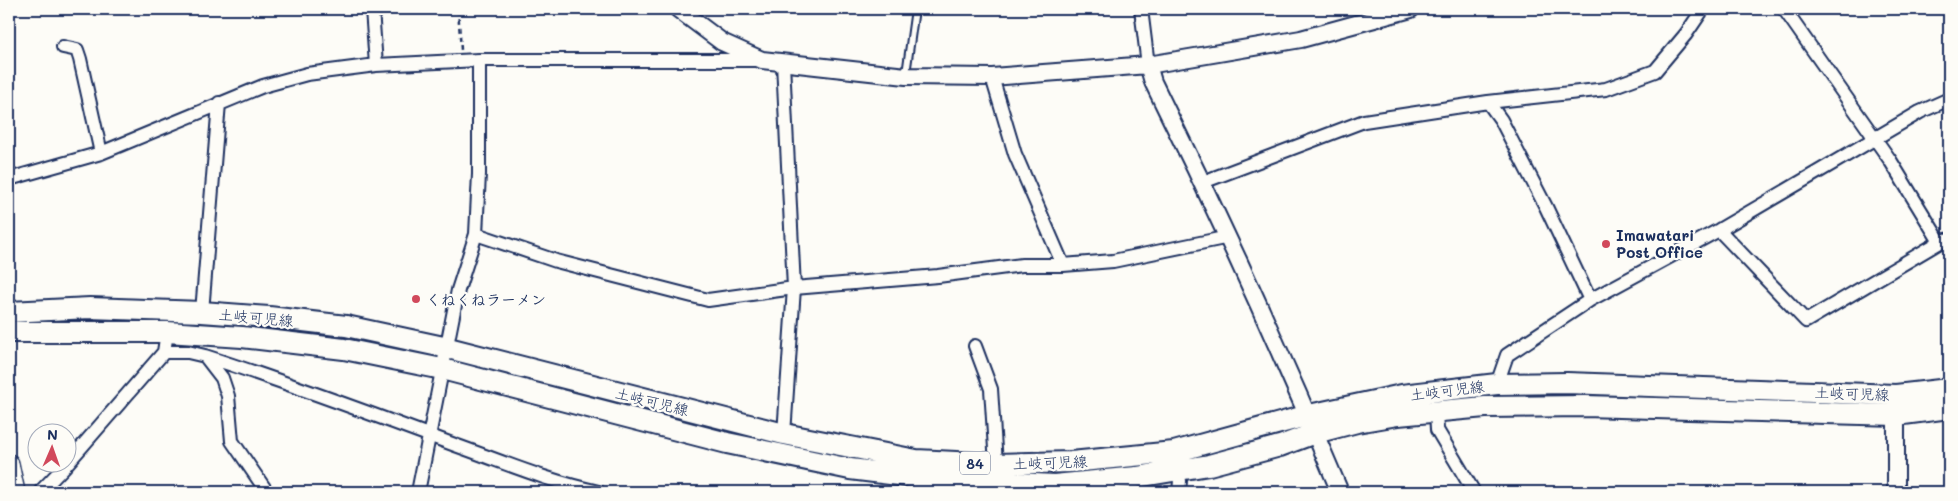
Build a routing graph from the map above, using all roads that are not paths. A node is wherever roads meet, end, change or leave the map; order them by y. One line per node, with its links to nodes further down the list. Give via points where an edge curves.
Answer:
1 (372, 9): 12 (street)
2 (678, 9): 10 (street, via 722,42)
3 (915, 9): 14 (lane)
4 (1141, 9): 13 (street)
5 (1411, 9): 13 (street, via 1301,39)
6 (1703, 9): 17 (street, via 1655,71 1606,89)
7 (1784, 9): 19 (street)
8 (63, 47): 20 (street, via 77,50)
9 (479, 60): 10 (street); 12 (street); 24 (street)
10 (762, 60): 11 (street)
11 (783, 63): 14 (street); 28 (street)
12 (376, 65): 18 (street, via 307,74)
13 (1148, 65): 15 (street); 22 (street, via 1153,82)
14 (906, 76): 15 (street)
15 (992, 77): 27 (street, via 1015,154)
16 (1949, 99): 19 (street)
17 (1488, 102): 22 (street, via 1364,121); 29 (street, via 1506,129)
18 (218, 103): 20 (street); 31 (street)
19 (1875, 138): 23 (street); 26 (street)
20 (101, 154): 21 (street)
21 (9, 179)
22 (1204, 182): 25 (street)
23 (1719, 230): 26 (street, via 1806,321); 29 (street)
24 (476, 234): 28 (street, via 556,262 708,300); 35 (street, via 458,290)
25 (1229, 237): 27 (street, via 1113,261); 45 (street)
26 (1945, 240)
27 (1063, 265): 28 (street, via 1022,265 938,276)
28 (794, 288): 46 (street)
29 (1590, 300): 39 (street, via 1507,355)
30 (9, 312): 31 (main road, 土岐可児線 / 84, via 90,308)
31 (202, 312): 35 (main road, 土岐可児線 / 84, via 346,326)
32 (9, 332): 33 (main road, 土岐可児線 / 84)
33 (167, 332): 36 (street); 38 (main road, 土岐可児線 / 84, via 344,349)
34 (975, 346): 49 (street, via 991,389)
35 (448, 348): 38 (street); 46 (main road, 土岐可児線 / 84)
36 (164, 352): 37 (street); 53 (street)
37 (205, 356): 47 (street, via 341,401); 54 (street, via 222,378 228,396 232,441)
38 (442, 369): 47 (street); 51 (main road, 土岐可児線 / 84, via 727,442 850,469)
39 (1497, 384): 41 (main road, 土岐可児線 / 84, via 1567,383); 45 (main road, 土岐可児線 / 84, via 1402,395)
40 (1949, 388): 41 (main road, 土岐可児線 / 84)
41 (1896, 395): 44 (street)
42 (1949, 408): 44 (main road, 土岐可児線 / 84)
43 (1436, 412): 44 (main road, 土岐可児線 / 84, via 1485,407 1585,406); 45 (main road, 土岐可児線 / 84); 59 (street, via 1437,430)
44 (1896, 415): 60 (street)
45 (1312, 424): 49 (main road, 土岐可児線 / 84, via 1174,452 1071,462); 50 (main road, 土岐可児線 / 84, via 1280,446 1209,465); 58 (street)
46 (784, 434): 49 (main road, 土岐可児線 / 84, via 916,460)
47 (429, 435): 55 (street); 56 (street, via 577,488)
48 (9, 464): 52 (main road)
49 (996, 464)
50 (1176, 470): 51 (main road, 土岐可児線 / 84); 57 (street)
51 (1051, 489)
52 (15, 492)
53 (40, 492)
54 (267, 492)
55 (418, 492)
56 (599, 492)
57 (1179, 492)
58 (1340, 492)
59 (1474, 492)
60 (1896, 492)

